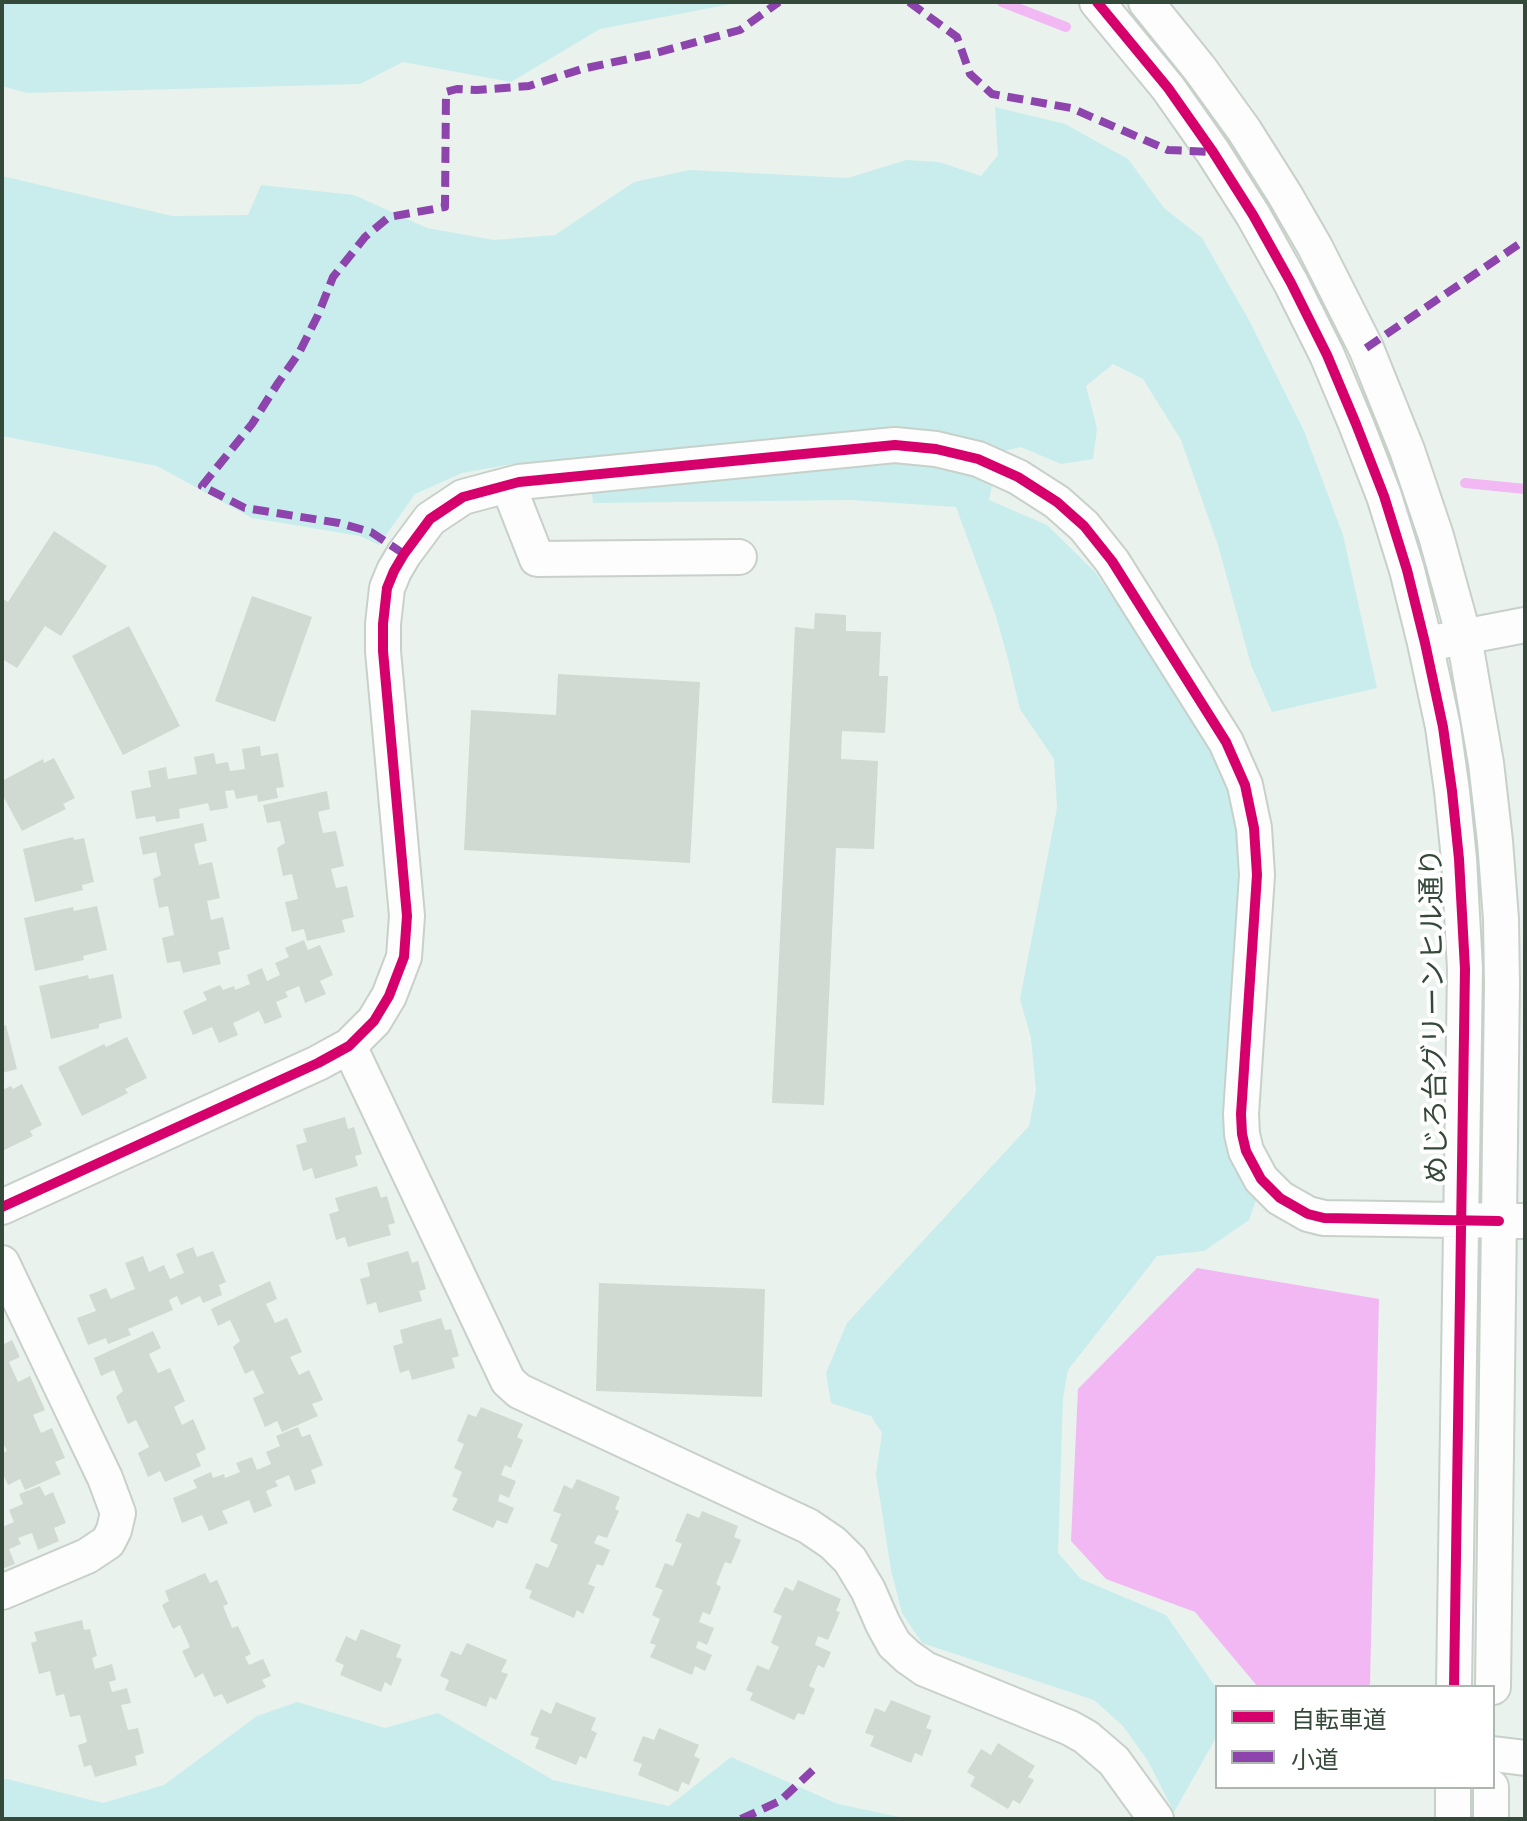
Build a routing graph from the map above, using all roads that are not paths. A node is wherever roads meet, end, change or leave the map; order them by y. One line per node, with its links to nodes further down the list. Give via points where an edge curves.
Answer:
1 (1097, 2): 7 (street, めじろ台グリーンヒル通り, via 1213,152 1291,283 1373,467)
2 (1146, 2): 6 (street, via 1244,130 1315,247 1366,348 1407,450)
3 (508, 485): 4 (street, via 537,559); 8 (street, via 463,497 430,519 387,588 383,651 407,916 404,957 374,1021); 10 (street, via 895,445 978,459 1057,502 1112,561 1226,742 1245,785 1257,875 1241,1114 1253,1166 1280,1198 1308,1214)
4 (739, 557)
5 (1525, 625): 6 (street)
6 (1464, 637): 7 (street); 11 (street, via 1495,841)
7 (1425, 643): 10 (street, めじろ台グリーンヒル通り, via 1445,741 1461,882)
8 (349, 1046): 9 (street); 20 (street, via 508,1381 519,1391 833,1543 850,1560 894,1644 908,1657 1086,1737 1114,1761)
9 (2, 1207)
10 (1461, 1221): 11 (street); 14 (street, めじろ台グリーンヒル通り)
11 (1512, 1221): 15 (street)
12 (2, 1263): 13 (street, via 118,1513 108,1542)
13 (2, 1592)
14 (1454, 1685)
15 (1493, 1685)
16 (1495, 1754): 17 (street)
17 (1525, 1758)
18 (1453, 1789): 21 (street)
19 (1491, 1789): 22 (street)
20 (1156, 1819)
21 (1453, 1819)
22 (1491, 1819)

